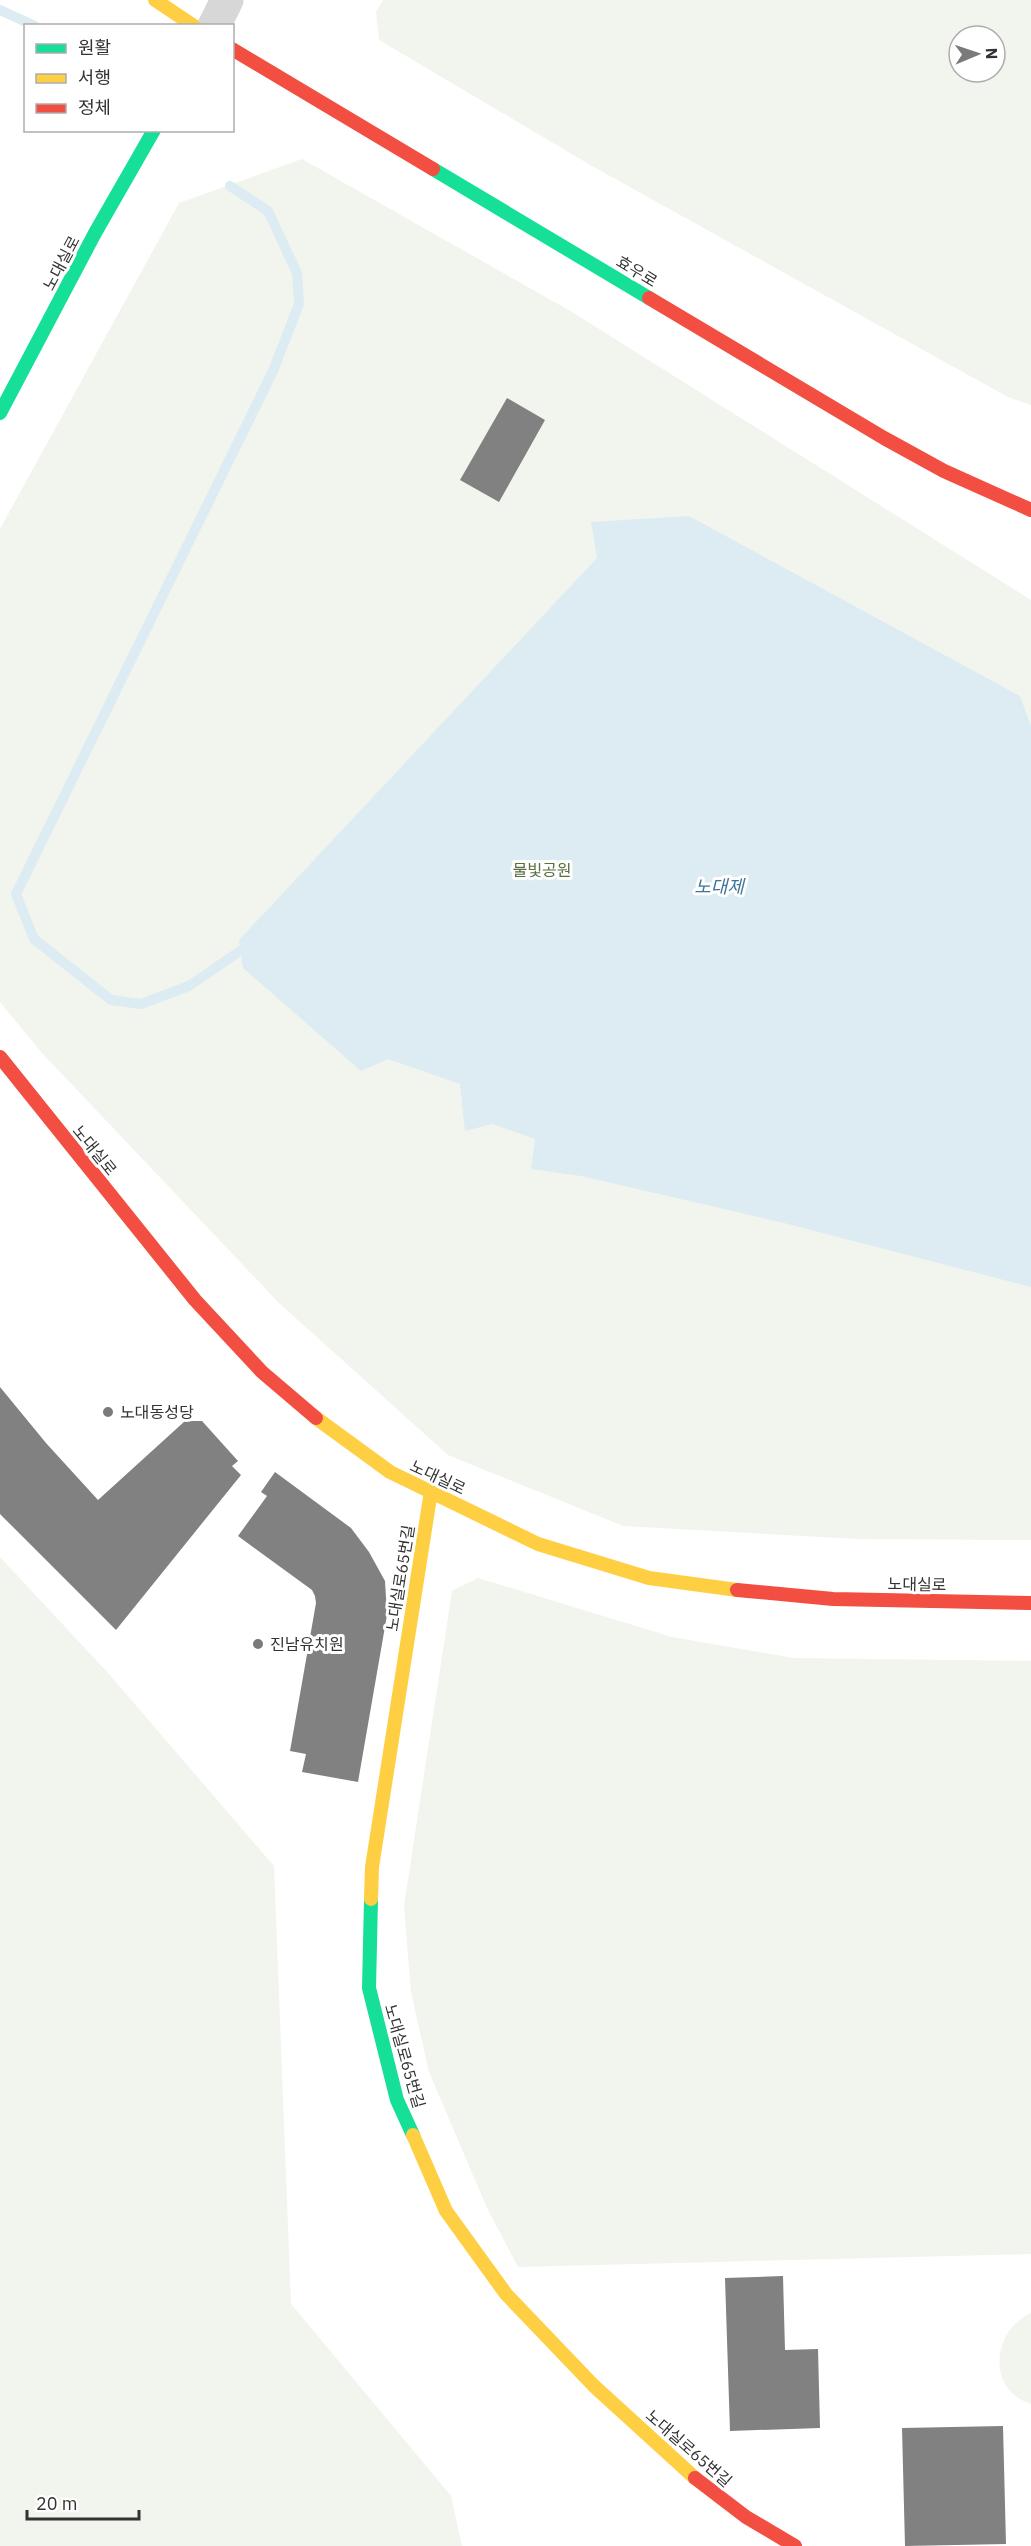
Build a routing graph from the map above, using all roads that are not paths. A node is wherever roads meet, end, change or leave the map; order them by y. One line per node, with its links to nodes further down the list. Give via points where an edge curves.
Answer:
1 (155, 0): 3 (main road)
2 (227, 0): 4 (street)
3 (191, 24)
4 (215, 24)
5 (234, 50): 8 (main road, 효우로, via 884,438 944,471)
6 (153, 132): 7 (main road, 노대실로)
7 (0, 413)
8 (1031, 510)
9 (0, 1057): 10 (main road, 노대실로, via 195,1300 262,1372 294,1402 390,1472)
10 (431, 1491): 11 (main road, 노대실로, via 538,1544 649,1578 833,1599); 12 (main road, 노대실로65번길, via 372,1867 369,1988 397,2100 446,2211 506,2294 594,2386 675,2462 746,2517)
11 (1031, 1603)
12 (795, 2546)

